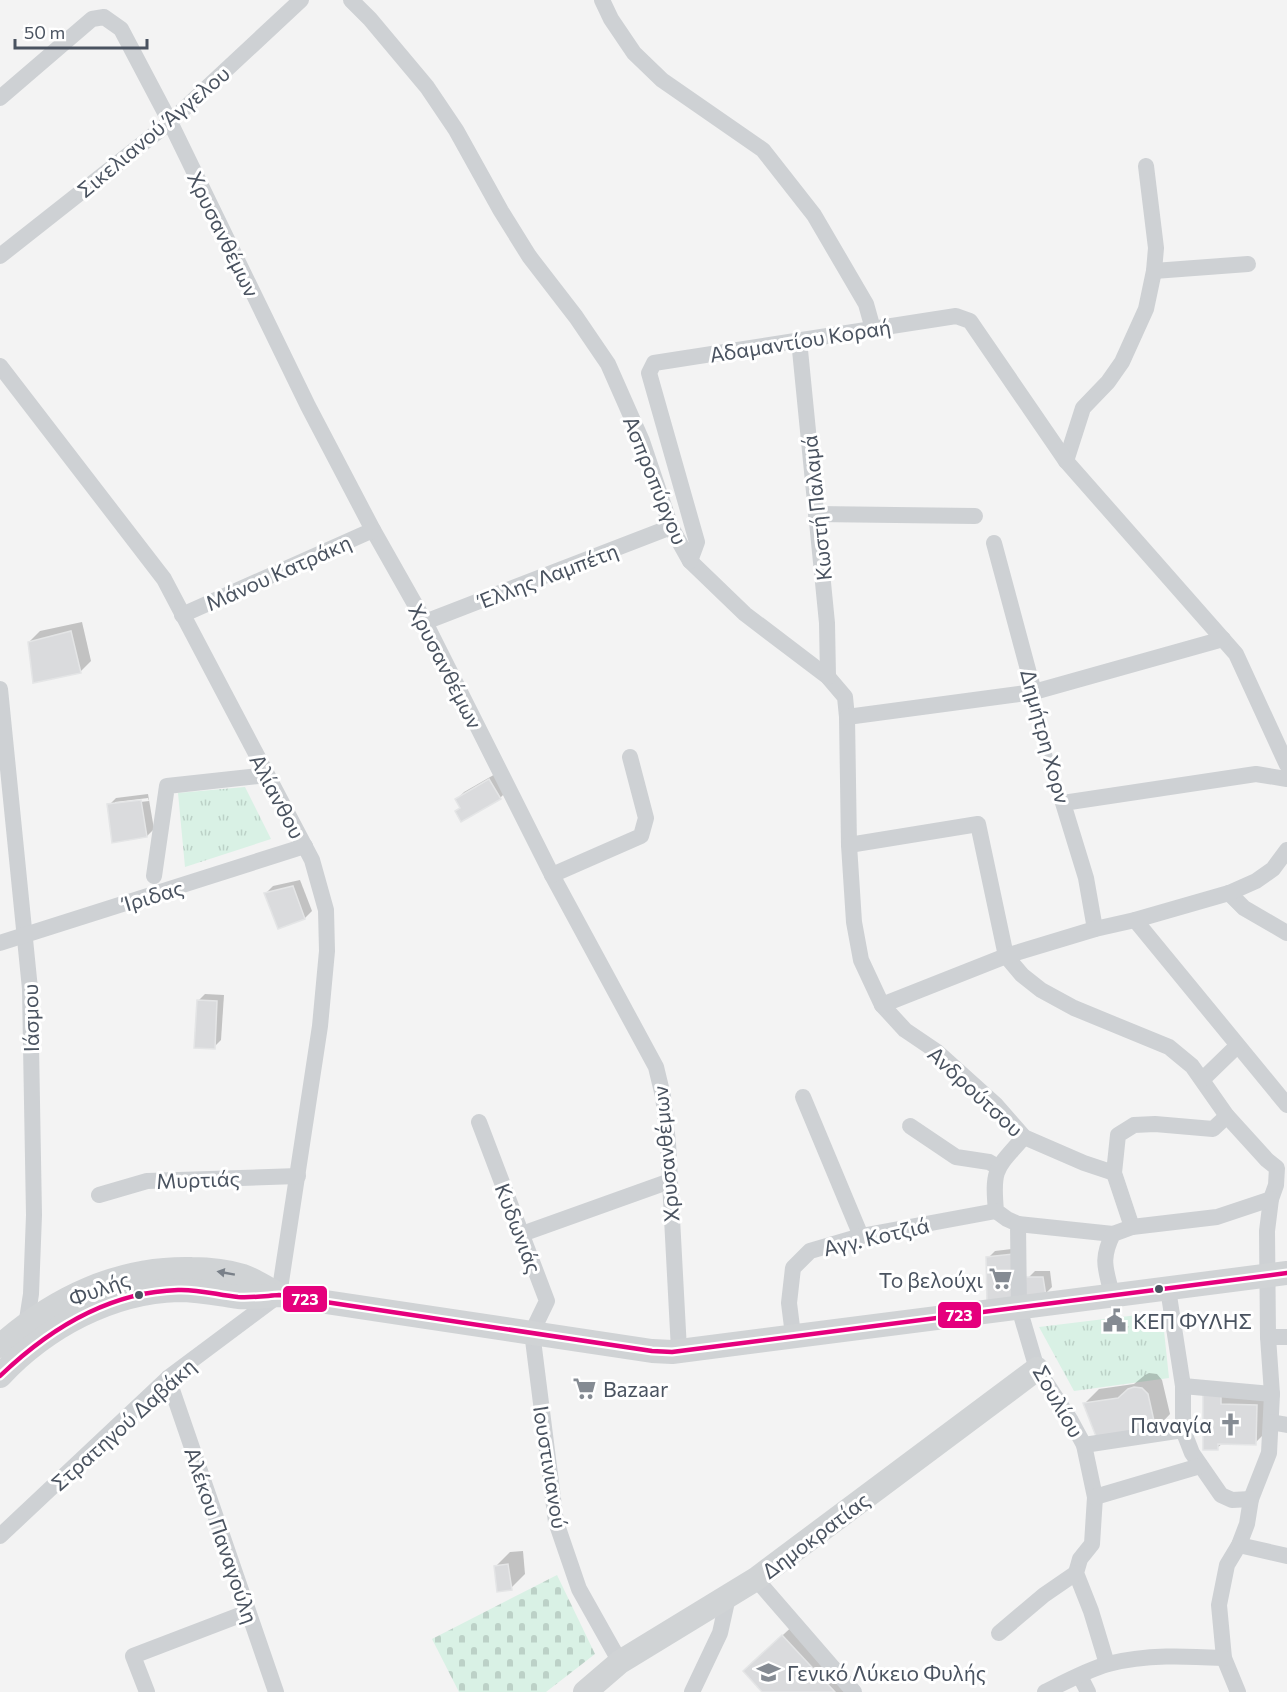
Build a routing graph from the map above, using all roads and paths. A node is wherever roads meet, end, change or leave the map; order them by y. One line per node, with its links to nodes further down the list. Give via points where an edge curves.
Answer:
1 (301, 0): 5 (street, Σικελιανού Άγγελου)
2 (351, 0): 16 (street, Ασπροπύργου, via 427,87 529,256 608,364 642,441)
3 (603, 0): 10 (street, via 634,53 662,80 763,150 814,215 867,304)
4 (0, 98): 5 (street, Χρυσανθέμων, via 92,19 104,17 121,29)
5 (170, 122): 7 (street, Σικελιανού Άγγελου); 17 (street, Χρυσανθέμων)
6 (1146, 166): 9 (street, via 1156,248)
7 (0, 256)
8 (1248, 264): 9 (street)
9 (1154, 271): 13 (street, via 1146,309 1122,362 1083,408)
10 (873, 329): 11 (street, Αδαμαντίου Κοραή); 13 (street, Αδαμαντίου Κοραή, via 956,316 970,321)
11 (799, 340): 14 (street, Κωστή Παλαμά); 19 (street, Αδαμαντίου Κοραή, via 654,363 649,373 697,542)
12 (0, 366): 20 (street, Αλίανθου, via 164,579)
13 (1066, 461): 22 (street)
14 (816, 513): 15 (street); 23 (street, Κωστή Παλαμά, via 827,622)
15 (975, 516)
16 (671, 527): 19 (street, Ασπροπύργου); 21 (street, Έλλης Λαμπέτη)
17 (373, 530): 20 (street, Μάνου Κατράκη); 21 (street, Χρυσανθέμων)
18 (994, 543): 25 (street, Δημήτρη Χορν)
19 (690, 561): 23 (street, Ασπροπύργου, via 745,614)
20 (182, 615): 29 (street, Αλίανθου)
21 (425, 622): 35 (street, Χρυσανθέμων)
22 (1223, 639): 25 (street); 28 (street, via 1236,654)
23 (828, 677): 26 (street, Ασπροπύργου, via 845,697)
24 (0, 689): 41 (street, Ιάσμου)
25 (1034, 692): 26 (street); 31 (lane, Δημήτρη Χορν, via 1052,771)
26 (847, 717): 32 (street, Ασπροπύργου)
27 (630, 757): 35 (street, via 646,818 641,836)
28 (1287, 765)
29 (267, 775): 33 (street, Αλίανθου); 36 (street, via 166,786)
30 (1287, 779): 31 (street, via 1256,774)
31 (1064, 803): 39 (street, Δημήτρη Χορν, via 1086,878)
32 (849, 845): 43 (street, via 978,824); 44 (street, Ασπροπύργου, via 854,922 861,960)
33 (305, 846): 41 (street, Ίριδας); 56 (street, Αλίανθου, via 326,910 327,951)
34 (1287, 850): 37 (street, via 1256,881)
35 (552, 875): 57 (street, Χρυσανθέμων, via 656,1068 663,1096)
36 (153, 876)
37 (1229, 893): 38 (street); 40 (street, via 1244,908)
38 (1135, 920): 39 (street); 45 (street)
39 (1095, 929): 43 (street)
40 (1287, 933)
41 (25, 934): 42 (street, Ίριδας); 72 (street, Ιάσμου, via 30,988 34,1215)
42 (0, 943)
43 (1006, 956): 44 (street); 46 (street, via 1041,990 1074,1008 1169,1047)
44 (882, 1005): 52 (street, Ανδρούτσου, via 905,1030 996,1105)
45 (1237, 1046): 46 (street); 48 (street)
46 (1203, 1079): 49 (street)
47 (802, 1097): 65 (street)
48 (1287, 1105)
49 (1227, 1116): 53 (street, via 1267,1160); 55 (street, via 1212,1129 1134,1125 1118,1135)
50 (479, 1122): 63 (street, Κυδωνιάς)
51 (910, 1126): 54 (street, via 956,1156)
52 (1024, 1137): 54 (street); 55 (street, Ανδρούτσου)
53 (1282, 1166): 59 (street)
54 (998, 1167): 60 (street, via 993,1183)
55 (1114, 1173): 62 (street)
56 (298, 1176): 58 (street, Μυρτιάς, via 147,1181); 68 (street, Αλίανθου)
57 (670, 1182): 63 (street); 77 (street, Χρυσανθέμων)
58 (99, 1195)
59 (1271, 1199): 62 (street, via 1217,1217); 66 (street, via 1267,1230)
60 (996, 1211): 61 (street); 65 (street, Αγγ. Κοτζιά)
61 (1018, 1224): 64 (street); 70 (street, Σουλίου)
62 (1132, 1227): 64 (street)
63 (522, 1234): 71 (street, Κυδωνιάς, via 547,1301)
64 (1113, 1234): 69 (street, via 1104,1263)
65 (861, 1236): 73 (street, Αγγ. Κοτζιά, via 810,1251 794,1268 789,1303)
66 (1278, 1274): 67 (main road, Φυλής); 74 (street)
67 (1168, 1289): 69 (main road, Φυλής); 81 (street)
68 (279, 1295): 71 (main road, Φυλής); 72 (main road, Φυλής, via 244,1276 221,1271 177,1269 129,1275 62,1302); 80 (street, Στρατηγού Δαβάκη)
69 (1112, 1295): 70 (main road, Φυλής)
70 (1019, 1308): 73 (main road, Φυλής); 78 (street, Σουλίου)
71 (532, 1332): 77 (main road, Φυλής, via 652,1351); 98 (street, Ιουστινιανού, via 556,1522 579,1588)
72 (32, 1335): 76 (main road, Φυλής); 79 (main road, Φυλής)
73 (793, 1335): 77 (main road, Φυλής)
74 (1268, 1337): 75 (street); 82 (street)
75 (1287, 1337)
76 (0, 1346)
77 (679, 1350)
78 (1037, 1369): 85 (street, Σουλίου); 93 (main road, Δημοκρατίας)
79 (0, 1376)
80 (168, 1378): 89 (street, Στρατηγού Δαβάκη); 95 (street, Αλέκου Παναγούλη)
81 (1183, 1386): 82 (street); 84 (street)
82 (1272, 1394): 83 (street)
83 (1279, 1423): 88 (street)
84 (1183, 1430): 85 (street); 86 (street)
85 (1084, 1445): 87 (street, Σουλίου)
86 (1200, 1466): 87 (street); 88 (street, via 1221,1495 1232,1500)
87 (1095, 1497): 92 (street, Σουλίου, via 1092,1544 1080,1559)
88 (1251, 1499): 90 (street)
89 (0, 1536)
90 (1239, 1545): 91 (street); 97 (street, via 1227,1565 1219,1605)
91 (1287, 1557)
92 (1076, 1573): 96 (street); 99 (street)
93 (756, 1579): 94 (main road, Δημοκρατίας); 105 (street)
94 (728, 1597): 98 (main road, Δημοκρατίας); 104 (street, via 720,1632)
95 (248, 1612): 101 (street, via 134,1656); 102 (street, Αλέκου Παναγούλη)
96 (999, 1633)
97 (1224, 1658): 99 (street, via 1138,1658); 108 (street)
98 (620, 1662): 103 (main road, Δημοκρατίας)
99 (1107, 1664): 100 (street)
100 (1080, 1676): 106 (street); 107 (street)
101 (147, 1692)
102 (276, 1692)
103 (585, 1692)
104 (693, 1692)
105 (854, 1692)
106 (1045, 1692)
107 (1088, 1692)
108 (1238, 1692)

